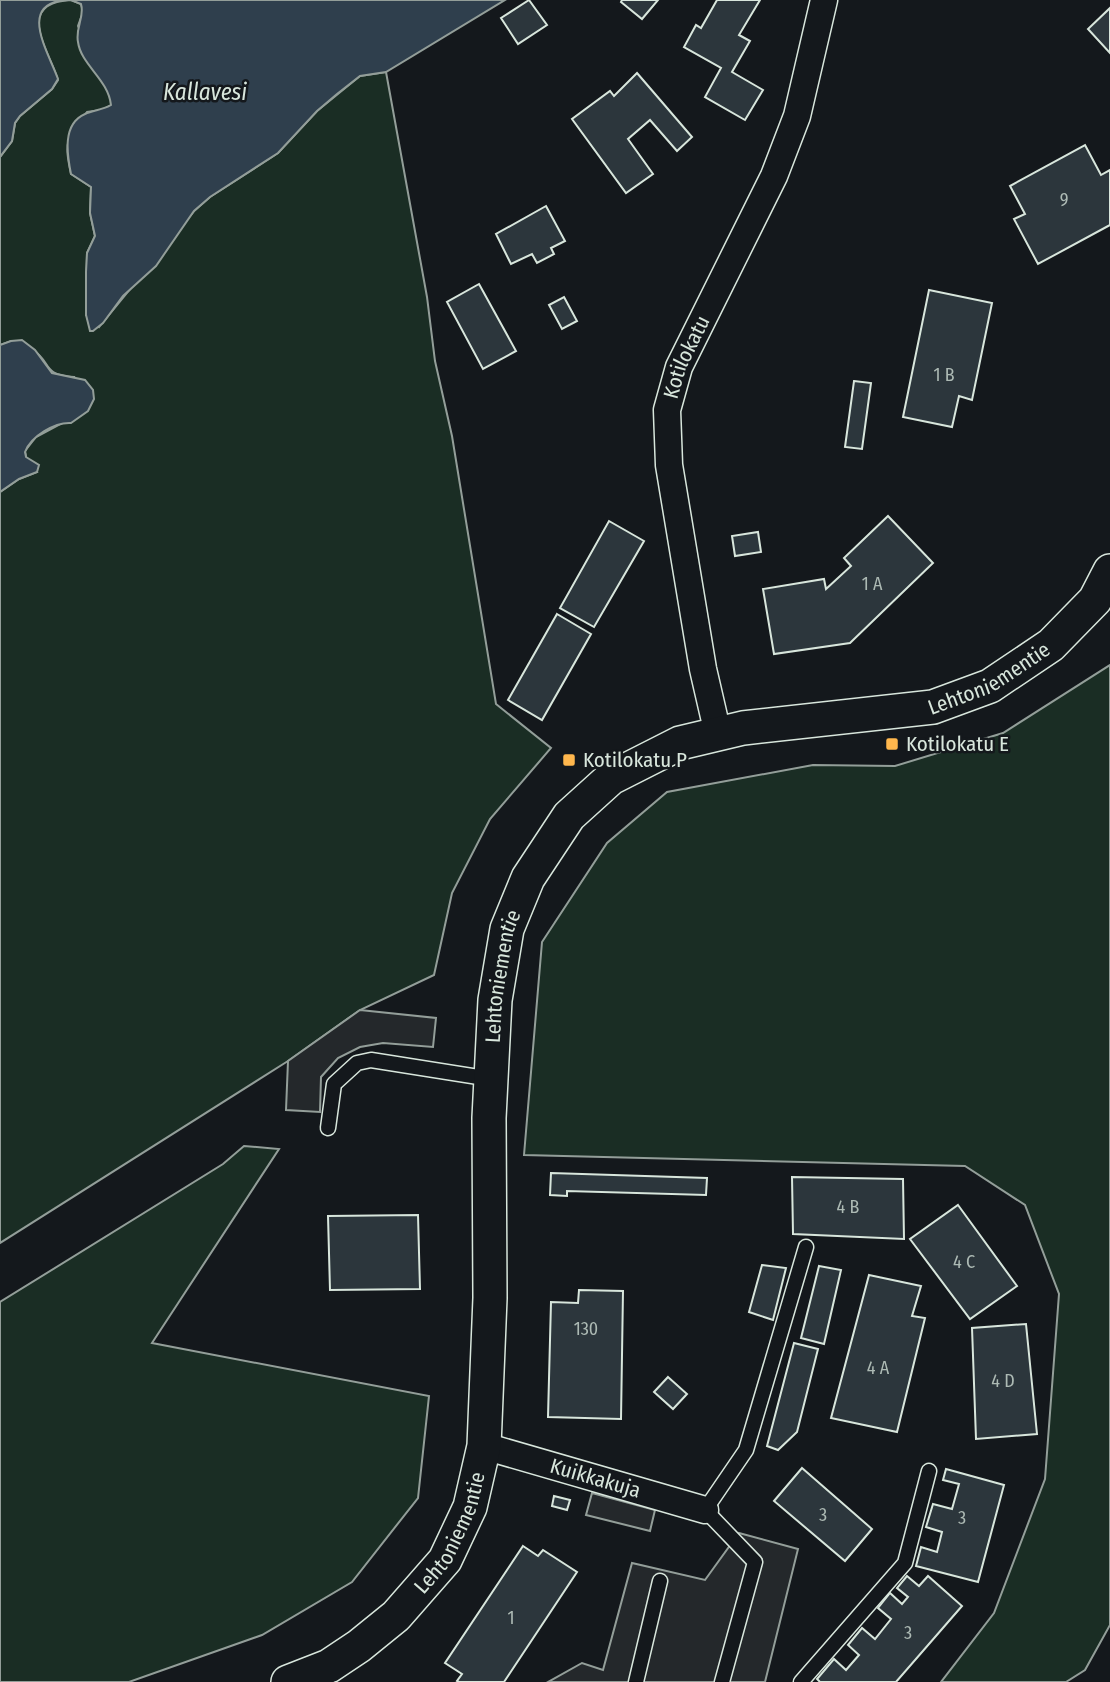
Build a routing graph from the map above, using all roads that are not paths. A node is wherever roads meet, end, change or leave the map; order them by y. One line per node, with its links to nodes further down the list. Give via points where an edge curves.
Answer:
1 (824, 0): 3 (street, Kotilokatu, via 797,116 745,237 679,367 667,410 669,465)
2 (1110, 571): 3 (street, Lehtoniementie, via 1095,600 1051,645 990,687 933,707)
3 (718, 734): 4 (street, Lehtoniementie, via 680,743 611,778 569,816 528,878 507,929 495,1000)
4 (492, 1079): 5 (lane, via 371,1059 357,1063 334,1084); 7 (street, Lehtoniementie)
5 (328, 1128)
6 (806, 1247): 9 (lane, via 746,1450)
7 (484, 1446): 9 (street, Kuikkakuja); 11 (street, Lehtoniementie, via 470,1507 445,1560 396,1616 370,1637 328,1666)
8 (929, 1471): 14 (lane, via 905,1563)
9 (705, 1510): 13 (lane, via 755,1562)
10 (660, 1581): 12 (lane)
11 (288, 1682)
12 (636, 1682)
13 (722, 1682)
14 (801, 1682)

